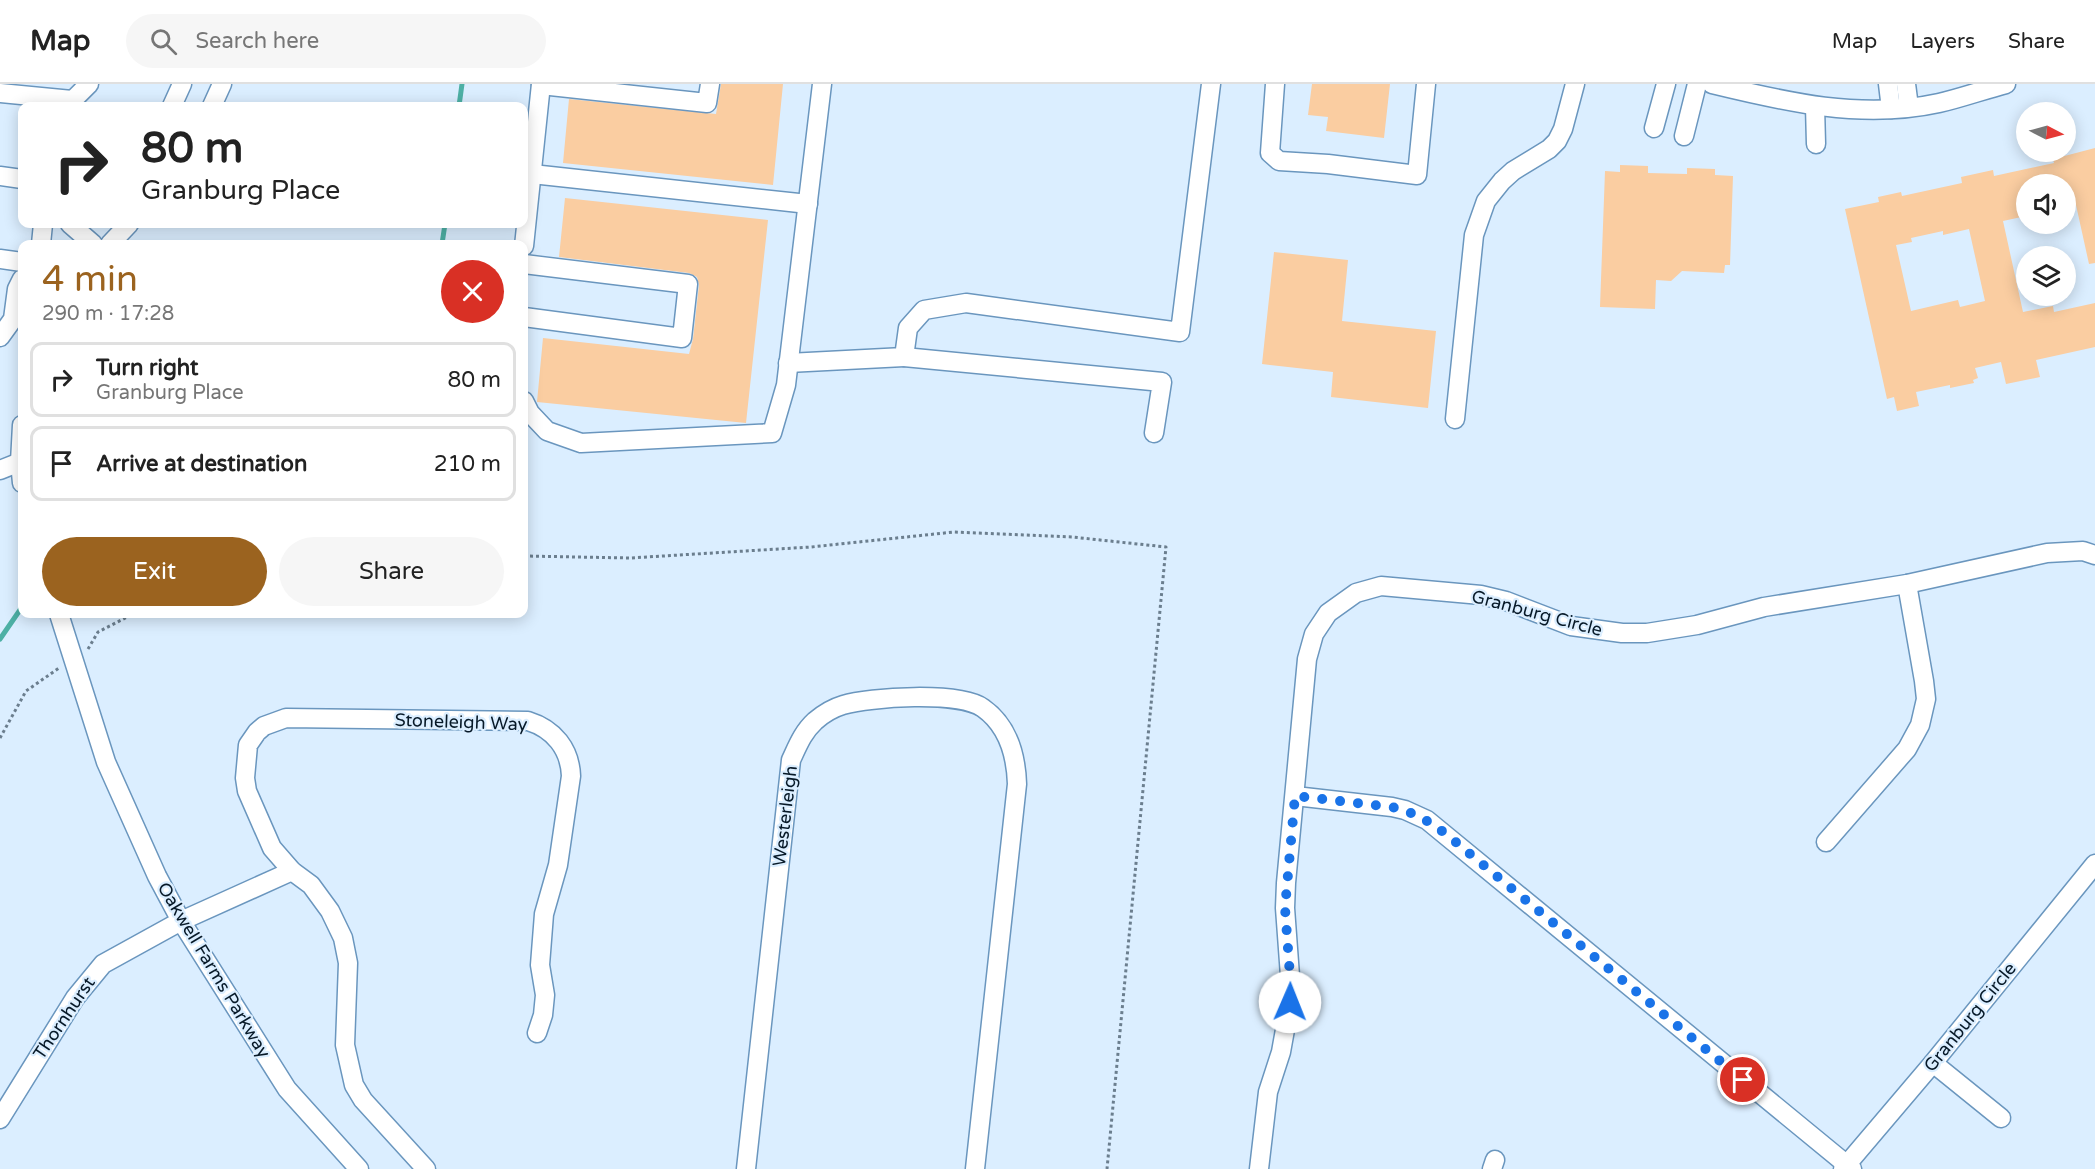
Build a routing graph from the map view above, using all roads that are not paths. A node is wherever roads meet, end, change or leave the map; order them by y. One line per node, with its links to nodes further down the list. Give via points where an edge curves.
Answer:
1 (89, 84): 19 (street)
2 (182, 84): 20 (street)
3 (222, 84): 21 (street)
4 (541, 84): 5 (street, via 707,103); 28 (street)
5 (710, 84)
6 (822, 84): 31 (street)
7 (1211, 84): 43 (street, via 1180,332 966,303 924,310 908,328)
8 (1275, 84): 9 (street, via 1270,153 1279,161 1417,175)
9 (1426, 84)
10 (1575, 84): 46 (street, via 1557,141 1513,171 1486,201 1474,236)
11 (1666, 84): 25 (street)
12 (1697, 84): 26 (street)
13 (1712, 84): 22 (street)
14 (1888, 84): 24 (street)
15 (1906, 84): 23 (street)
16 (2006, 84): 23 (street)
17 (0, 93): 18 (street)
18 (63, 102)
19 (71, 102)
20 (174, 102)
21 (214, 102)
22 (1815, 106): 24 (street); 27 (street)
23 (1909, 107): 24 (street)
24 (1891, 109)
25 (1654, 129)
26 (1684, 136)
27 (1816, 144)
28 (532, 174): 31 (street); 32 (street)
29 (0, 176): 30 (street)
30 (18, 178)
31 (808, 204): 44 (street)
32 (528, 210)
33 (75, 228): 35 (street)
34 (125, 228): 36 (street)
35 (88, 240)
36 (114, 240)
37 (0, 260): 38 (street)
38 (18, 262)
39 (528, 264): 41 (street, via 688,284 682,338)
40 (18, 287): 42 (street, via 13,319)
41 (528, 318)
42 (0, 337)
43 (904, 357): 44 (street); 47 (street, via 1162,382)
44 (788, 363): 45 (street, via 786,385 771,433 581,443 547,431)
45 (528, 409)
46 (1455, 418)
47 (1154, 433)
48 (18, 463): 49 (street)
49 (0, 470)
50 (2095, 555): 51 (street, Granburg Circle, via 2083,551 2047,553)
51 (1907, 584): 53 (street, Granburg Circle, via 1764,607 1672,630 1639,633 1571,626 1481,595 1381,586 1356,593 1328,613 1314,634 1307,659); 54 (street, via 1926,699 1920,725 1907,749)
52 (61, 618): 57 (street, Oakwell Farms Parkway, via 78,650 106,762)
53 (1295, 796): 62 (street, via 1392,807 1427,820); 67 (street, Granburg Circle, via 1285,908 1290,1002 1281,1052 1268,1092)
54 (1826, 842)
55 (2095, 864): 59 (street, Granburg Circle)
56 (292, 871): 57 (street, Thornhurst); 58 (street, Stoneleigh Way, via 272,848 247,791 248,745 264,726 286,718 528,721 550,731 560,741 571,776 558,865 543,914 540,965 545,995); 64 (street, via 311,885 343,938 348,963 345,1045 354,1085)
57 (181, 921): 61 (street, Thornhurst, via 97,971 75,998); 63 (street, Oakwell Farms Parkway, via 287,1089)
58 (537, 1033)
59 (1933, 1063): 60 (street); 62 (street, Granburg Circle)
60 (2001, 1118)
61 (0, 1119)
62 (1847, 1168)
63 (359, 1169)
64 (426, 1169)
65 (746, 1169): 66 (street, Westerleigh, via 791,760 803,734 834,709 877,700 930,697 982,706 1000,724 1017,768)
66 (975, 1169)
67 (1259, 1169)

